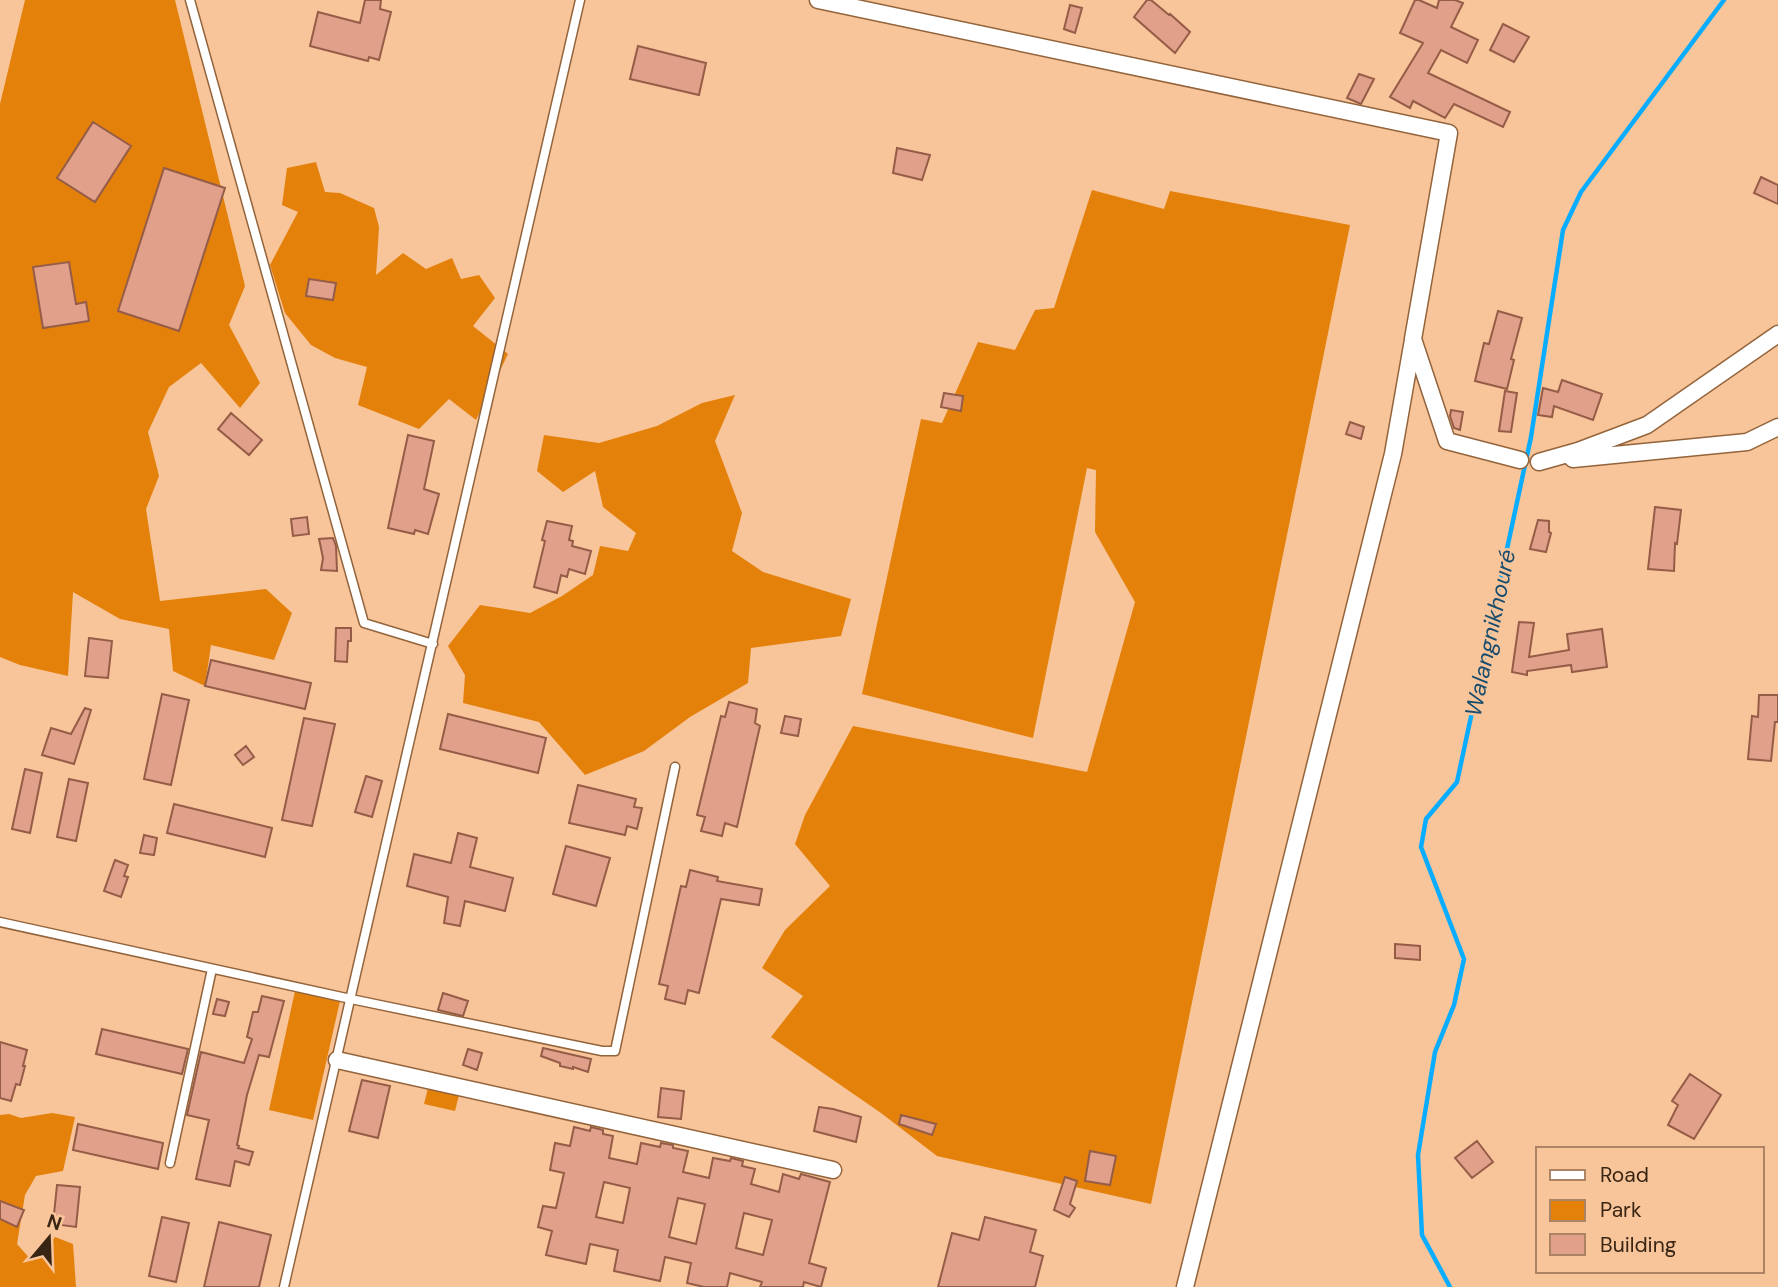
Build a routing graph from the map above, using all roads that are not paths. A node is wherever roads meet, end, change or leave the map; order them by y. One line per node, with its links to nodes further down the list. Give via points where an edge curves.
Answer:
1 (190, 0): 8 (lane, via 364,623)
2 (580, 0): 8 (lane)
3 (818, 0): 5 (street, via 1449,133)
4 (1778, 334): 6 (street, via 1647,425 1539,463 1747,442)
5 (1413, 339): 7 (street, via 1447,441); 17 (street, via 1393,454)
6 (1778, 427)
7 (1520, 460)
8 (433, 643): 12 (lane)
9 (675, 767): 12 (lane, via 615,1051)
10 (0, 922): 11 (lane)
11 (212, 969): 12 (lane); 14 (lane)
12 (351, 999): 13 (lane)
13 (337, 1060): 15 (street); 16 (lane)
14 (170, 1163)
15 (833, 1170)
16 (284, 1287)
17 (1185, 1287)

